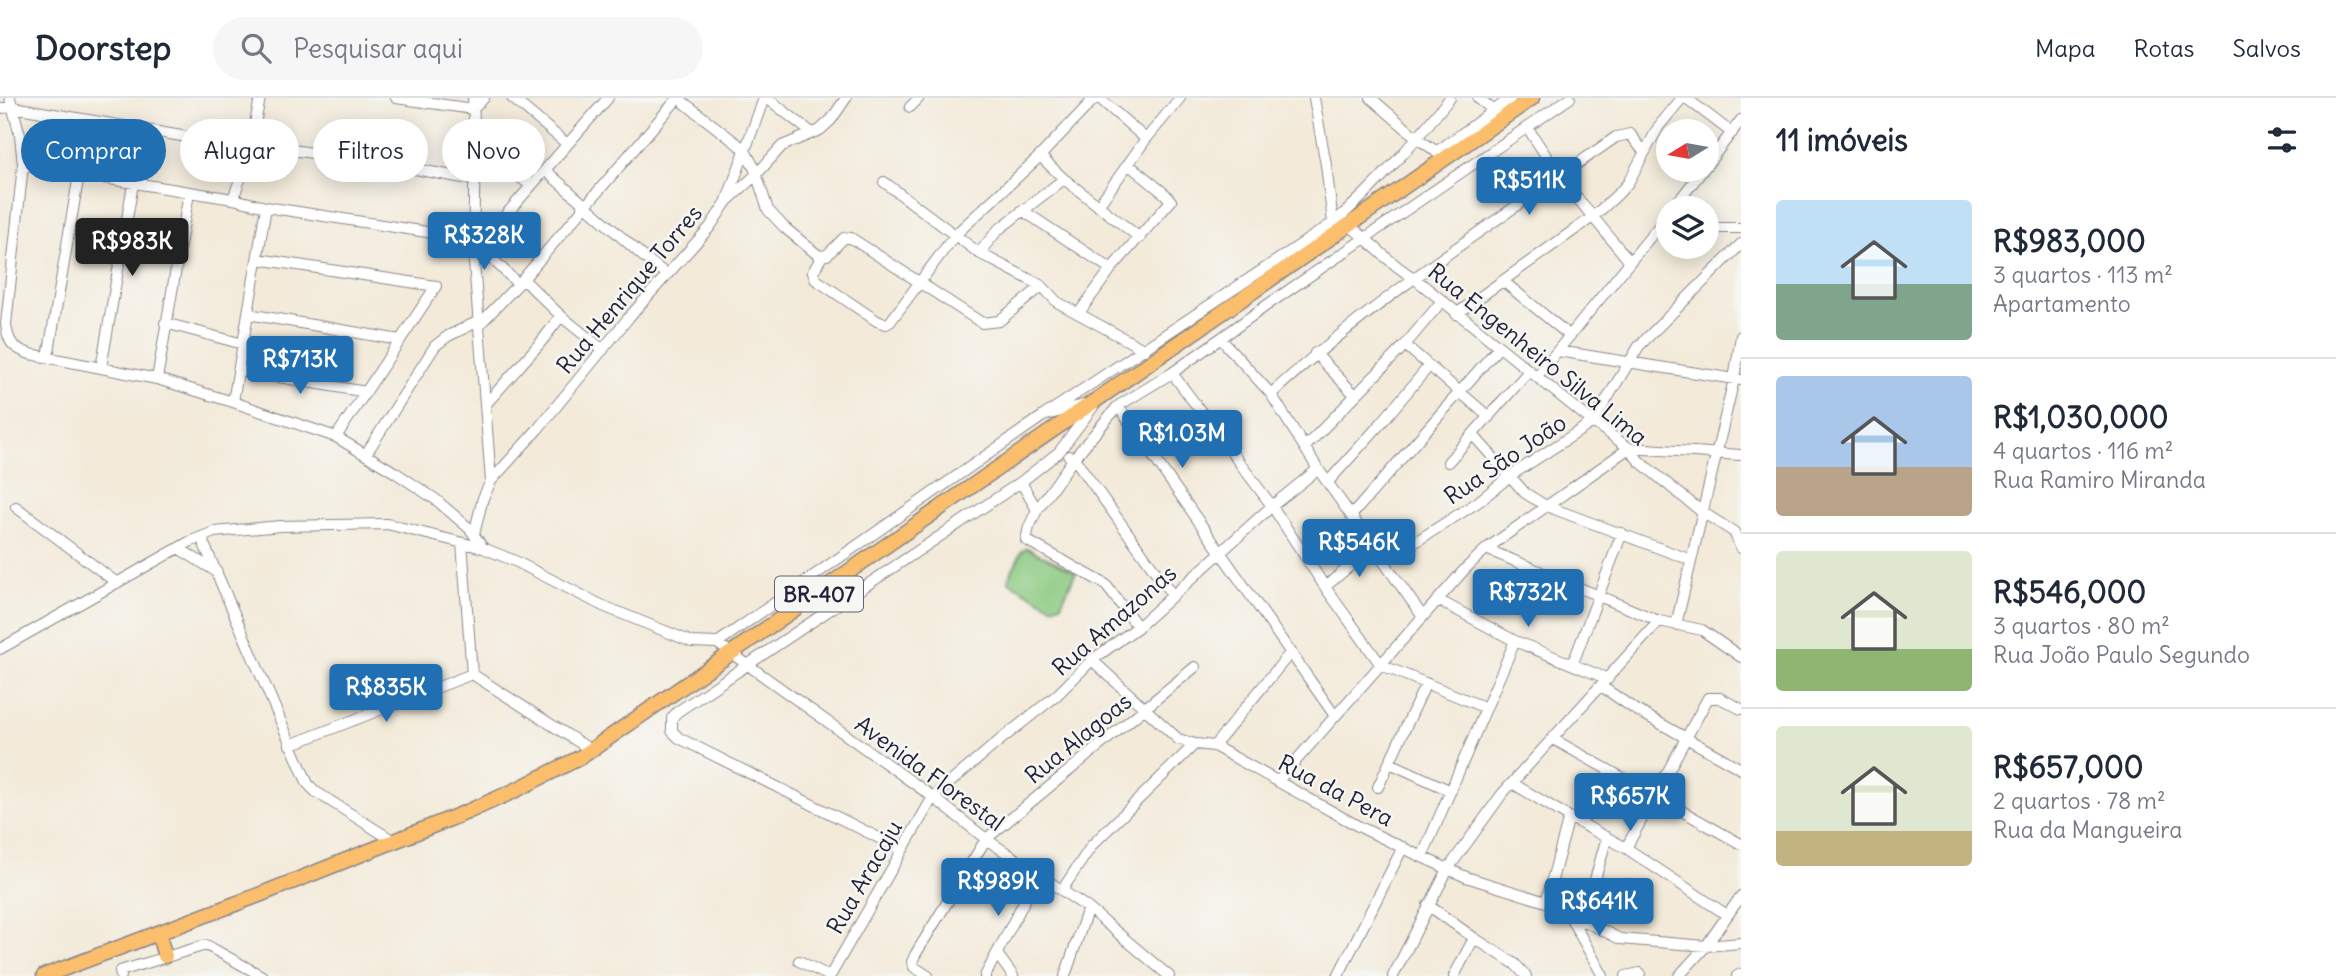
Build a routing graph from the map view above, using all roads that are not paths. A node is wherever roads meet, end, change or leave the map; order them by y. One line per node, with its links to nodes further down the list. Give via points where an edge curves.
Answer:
1 (260, 98): 25 (street)
2 (396, 98): 21 (street)
3 (484, 98): 21 (street)
4 (512, 98): 34 (street)
5 (678, 98): 35 (street); 62 (street)
6 (846, 98): 30 (street, Rua Henrique Torres, via 831,120)
7 (919, 98): 22 (street)
8 (1097, 98): 33 (street); 40 (street)
9 (1180, 98): 33 (street)
10 (1314, 98): 70 (street)
11 (1371, 98): 32 (street)
12 (1450, 98): 32 (street)
13 (1478, 98): 24 (street)
14 (1511, 98): 24 (street)
15 (1532, 98): 24 (highway, BR-407)
16 (1570, 98): 27 (street)
17 (1684, 98): 29 (street); 38 (street)
18 (771, 99): 30 (street); 35 (street)
19 (601, 100): 34 (street)
20 (11, 102): 23 (street); 28 (street); 31 (street)
21 (473, 103)
22 (910, 107)
23 (0, 108)
24 (1499, 114): 39 (highway, BR-407)
25 (256, 119)
26 (1741, 120): 29 (street)
27 (1527, 127): 45 (street); 74 (street)
28 (180, 133)
29 (1732, 133): 36 (street)
30 (812, 134): 44 (street, Rua Henrique Torres, via 782,146)
31 (21, 138)
32 (1418, 138): 39 (street); 70 (street)
33 (1146, 139): 41 (street)
34 (567, 144): 42 (street)
35 (744, 149): 44 (street); 61 (street)
36 (1719, 150)
37 (299, 152): 43 (street)
38 (1644, 152): 45 (street, via 1632,135 1620,134); 66 (street, via 1628,183)
39 (1441, 155): 67 (highway, BR-407)
40 (1040, 156): 46 (street); 72 (street)
41 (1128, 164): 63 (street); 73 (street, via 1171,201)
42 (545, 170): 62 (street)
43 (442, 174)
44 (757, 174): 61 (street, Rua Henrique Torres); 78 (street, via 768,210)
45 (1560, 177): 66 (street); 83 (street)
46 (1064, 179): 63 (street); 65 (street)
47 (21, 182): 106 (street, via 7,335 18,350)
48 (78, 182): 106 (street)
49 (122, 182): 56 (street)
50 (239, 182): 60 (street)
51 (474, 182): 75 (street)
52 (527, 182): 57 (street)
53 (534, 182): 57 (street)
54 (884, 182): 72 (street)
55 (1694, 182): 59 (street)
56 (133, 184): 58 (street); 109 (street)
57 (531, 185): 75 (street, via 503,218)
58 (189, 193): 60 (street); 93 (street)
59 (1682, 196)
60 (233, 200): 64 (street)
61 (727, 201): 82 (street, Rua Henrique Torres, via 710,227)
62 (585, 205): 82 (street); 86 (street)
63 (1098, 206): 73 (street)
64 (266, 207): 75 (street); 79 (street)
65 (1022, 210): 77 (street); 81 (street)
66 (1594, 216): 80 (street); 85 (street)
67 (1350, 226): 70 (highway, BR-407); 74 (street, Rua Engenheiro Silva Lima)
68 (1719, 228): 69 (street)
69 (1741, 228)
70 (1335, 229): 103 (street); 119 (highway, BR-407)
71 (1656, 234): 80 (street)
72 (955, 235): 77 (street); 84 (street)
73 (1140, 238): 81 (street)
74 (1365, 238): 83 (street, Rua Engenheiro Silva Lima, via 1391,265); 97 (street)
75 (474, 241): 86 (street); 94 (street)
76 (1741, 244): 107 (street, Rua São João, via 1639,346)
77 (979, 253): 87 (street)
78 (822, 256): 84 (street, via 848,237); 84 (street, via 813,272 815,279 882,324 890,322)
79 (257, 259): 90 (street); 98 (street, via 436,286)
80 (1630, 262): 95 (street)
81 (1111, 269): 89 (street)
82 (666, 274): 102 (street, Rua Henrique Torres)
83 (1414, 278): 88 (street, Rua Engenheiro Silva Lima); 105 (street)
84 (918, 281): 87 (street, via 986,324 1010,314)
85 (1503, 281): 91 (street); 95 (street)
86 (520, 282): 92 (street); 94 (street)
87 (1042, 286): 89 (street, via 1057,302)
88 (1441, 302): 91 (street, Rua Engenheiro Silva Lima); 100 (street)
89 (1079, 313): 103 (street)
90 (248, 314): 98 (street); 99 (street)
91 (1456, 314): 101 (street, Rua Engenheiro Silva Lima)
92 (561, 316): 102 (street); 121 (street)
93 (166, 323): 99 (street); 113 (street)
94 (479, 323): 121 (street); 131 (street, via 435,346)
95 (1570, 336): 104 (street)
96 (1741, 336): 114 (street)
97 (1221, 339): 111 (street); 117 (street)
98 (400, 340): 116 (street)
99 (243, 344): 110 (street)
100 (1405, 345): 108 (street); 118 (street)
101 (1499, 346): 112 (street, Rua Engenheiro Silva Lima); 115 (street)
102 (603, 350): 138 (street, Rua Henrique Torres)
103 (1145, 350): 123 (street)
104 (1558, 351): 107 (street); 112 (street)
105 (1315, 353): 117 (street); 118 (street)
106 (48, 357): 109 (street)
107 (1631, 361): 114 (street); 125 (street, Rua São João)
108 (1429, 366): 115 (street); 140 (street)
109 (101, 368): 113 (street)
110 (239, 370): 116 (street); 120 (street)
111 (1172, 373): 122 (street); 141 (street)
112 (1533, 373): 124 (street); 125 (street, Rua Engenheiro Silva Lima)
113 (157, 379): 120 (street)
114 (1738, 379): 132 (street)
115 (1459, 391): 124 (street); 146 (street)
116 (366, 393): 127 (street)
117 (1271, 394): 128 (street)
118 (1355, 395): 128 (street)
119 (1097, 401): 123 (street); 130 (street); 174 (highway, BR-407)
120 (233, 402): 127 (street)
121 (486, 404): 138 (street)
122 (1118, 406): 134 (street); 157 (street)
123 (1043, 416): 171 (street)
124 (1489, 417): 126 (street)
125 (1592, 422): 129 (street, Rua Engenheiro Silva Lima); 137 (street, Rua São João)
126 (1473, 435): 135 (street); 137 (street)
127 (336, 437): 131 (street)
128 (1305, 447): 136 (street)
129 (1629, 448): 132 (street); 142 (street); 145 (street, Rua Engenheiro Silva Lima)
130 (1059, 452): 134 (street); 139 (street)
131 (366, 454): 149 (street, via 435,499)
132 (1715, 454): 133 (street); 145 (street)
133 (1741, 455)
134 (1074, 458): 144 (street); 164 (street)
135 (1448, 462)
136 (1318, 469): 140 (street); 141 (street, Rua Amazonas)
137 (1510, 476): 142 (street); 159 (street, Rua São João)
138 (491, 481): 149 (street, Rua Henrique Torres)
139 (1021, 482): 144 (street); 178 (street)
140 (1328, 482): 146 (street)
141 (1272, 506): 157 (street, Rua Amazonas); 162 (street)
142 (1546, 506): 148 (street); 156 (street)
143 (16, 507): 161 (street)
144 (1037, 510): 169 (street, via 1027,540 1105,584)
145 (1702, 512): 147 (street, Rua Engenheiro Silva Lima); 158 (street)
146 (1351, 516): 152 (street)
147 (1737, 531): 155 (street)
148 (1622, 533): 158 (street); 163 (street)
149 (474, 534): 154 (street)
150 (201, 537): 151 (street, via 281,526 363,523 412,529); 153 (street); 160 (street)
151 (462, 543): 154 (street); 181 (street)
152 (1372, 547): 159 (street); 162 (street)
153 (178, 548): 160 (street); 161 (street)
154 (483, 548): 171 (street, via 603,606 692,642)
155 (1741, 548)
156 (1486, 549): 163 (street); 165 (street)
157 (1222, 551): 164 (street, Rua Amazonas); 173 (street)
158 (1691, 560): 168 (street)
159 (1384, 562): 166 (street)
160 (217, 572): 191 (street)
161 (117, 583): 172 (street)
162 (1325, 587): 179 (street)
163 (1600, 595): 167 (street); 177 (street)
164 (1173, 596): 169 (street, Rua Amazonas)
165 (1438, 600): 166 (street); 170 (street)
166 (1423, 617): 179 (street)
167 (1659, 621): 168 (street); 182 (street)
168 (1676, 625): 175 (street, via 1702,630)
169 (1138, 627): 176 (street, Rua Amazonas)
170 (1515, 640): 177 (street); 184 (street)
171 (716, 643): 174 (street, Avenida Florestal)
172 (0, 649)
173 (1291, 652): 187 (street); 192 (street)
174 (732, 654): 178 (street, Avenida Florestal); 193 (highway, BR-407)
175 (1741, 657)
176 (1092, 660): 185 (street, Rua da Pera); 201 (street, Rua Amazonas, via 1057,695)
177 (1573, 663): 182 (street)
178 (748, 664): 201 (street, Avenida Florestal); 209 (street, via 677,712 671,724 676,735)
179 (1381, 665): 183 (street); 187 (street)
180 (1195, 667): 185 (street, Rua Alagoas)
181 (471, 674): 191 (street); 193 (street)
182 (1604, 682): 188 (street); 189 (street, via 1621,701)
183 (1426, 683): 184 (street); 194 (street)
184 (1486, 708): 199 (street)
185 (1144, 709): 190 (street, Rua da Pera, via 1178,738); 204 (street, Rua Alagoas)
186 (1741, 709): 189 (street, via 1723,699 1708,698)
187 (1335, 716): 196 (street)
188 (1553, 739): 197 (street); 200 (street)
189 (1687, 739): 195 (street); 200 (street)
190 (1195, 744): 192 (street, Rua da Pera); 213 (street, via 1092,845)
191 (290, 745): 205 (street, via 312,789)
192 (1214, 746): 196 (street, Rua da Pera)
193 (591, 750): 205 (highway, BR-407, via 489,803)
194 (1390, 763): 198 (street); 199 (street)
195 (1741, 769)
196 (1278, 781): 207 (street, Rua da Pera)
197 (1512, 783): 202 (street); 211 (street)
198 (1378, 787)
199 (1451, 791): 210 (street)
200 (1653, 796): 206 (street); 208 (street)
201 (933, 797): 204 (street, Avenida Florestal); 209 (street, Rua Aracaju)
202 (1569, 817): 203 (street); 215 (street)
203 (1607, 837): 208 (street); 220 (street)
204 (986, 839): 212 (street, Avenida Florestal); 228 (street, Rua Alagoas, via 915,955 912,964)
205 (392, 840): 221 (highway, BR-407)
206 (1741, 844)
207 (1403, 848): 210 (street, Rua da Pera); 238 (street)
208 (1626, 848): 219 (street)
209 (901, 849): 233 (street, Rua Aracaju)
210 (1422, 857): 211 (street, Rua da Pera)
211 (1448, 869): 215 (street, Rua da Pera); 216 (street)
212 (1038, 875): 213 (street, Avenida Florestal); 225 (street)
213 (1062, 890): 217 (street, Avenida Florestal)
214 (1741, 896): 219 (street)
215 (1546, 902): 218 (street, Rua da Pera)
216 (1428, 905): 222 (street); 239 (street)
217 (1087, 908): 236 (street); 237 (street, Avenida Florestal)
218 (1569, 914): 220 (street, Rua da Pera); 242 (street)
219 (1727, 915): 224 (street)
220 (1583, 922): 224 (street, Rua da Pera, via 1620,939)
221 (158, 933): 226 (highway); 230 (highway, BR-407)
222 (1474, 938): 240 (street); 241 (street)
223 (1741, 943): 224 (street, Rua da Pera)
224 (1706, 946): 244 (street)
225 (997, 954): 234 (street); 235 (street)
226 (165, 956): 231 (street, via 120,971); 232 (street, via 206,945)
227 (799, 961): 233 (street)
228 (923, 973)
229 (1640, 973): 243 (street)
230 (44, 976)
231 (121, 976)
232 (262, 976)
233 (829, 976)
234 (985, 976)
235 (1013, 976)
236 (1065, 976)
237 (1169, 976)
238 (1338, 976)
239 (1393, 976)
240 (1454, 976)
241 (1526, 976)
242 (1603, 976)
243 (1626, 976)
244 (1679, 976)

